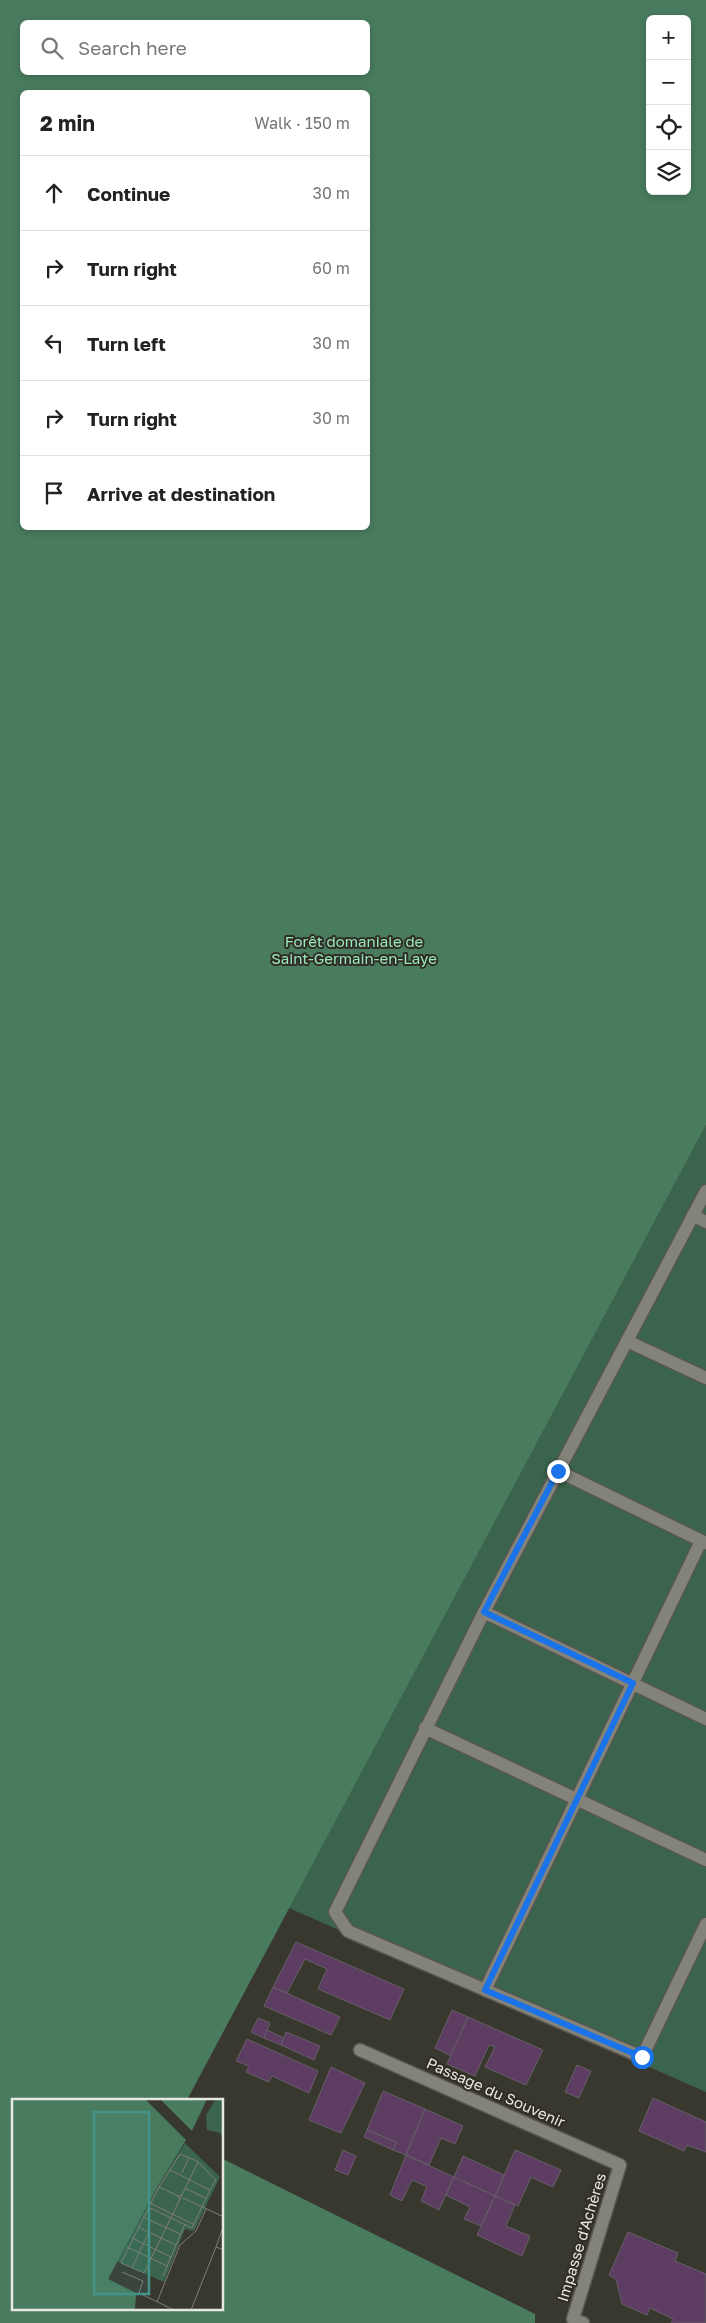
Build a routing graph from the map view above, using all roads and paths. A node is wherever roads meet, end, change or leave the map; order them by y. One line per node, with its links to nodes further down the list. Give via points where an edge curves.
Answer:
1 (706, 1191): 2 (street)
2 (693, 1215): 3 (street); 4 (street)
3 (706, 1222)
4 (627, 1341): 5 (street); 6 (street)
5 (706, 1378)
6 (558, 1471): 7 (street); 8 (street)
7 (703, 1542): 9 (street)
8 (484, 1612): 9 (street); 11 (street)
9 (633, 1683): 10 (street); 12 (street)
10 (706, 1719)
11 (425, 1728): 12 (street); 15 (street, via 335,1912 348,1931)
12 (577, 1799): 13 (street); 15 (street)
13 (706, 1860)
14 (706, 1924): 15 (street, via 642,2057)
15 (485, 1990)
16 (360, 2050): 17 (street, Passage du Souvenir)
17 (620, 2165): 18 (street, Impasse d'Achères)
18 (578, 2321)

